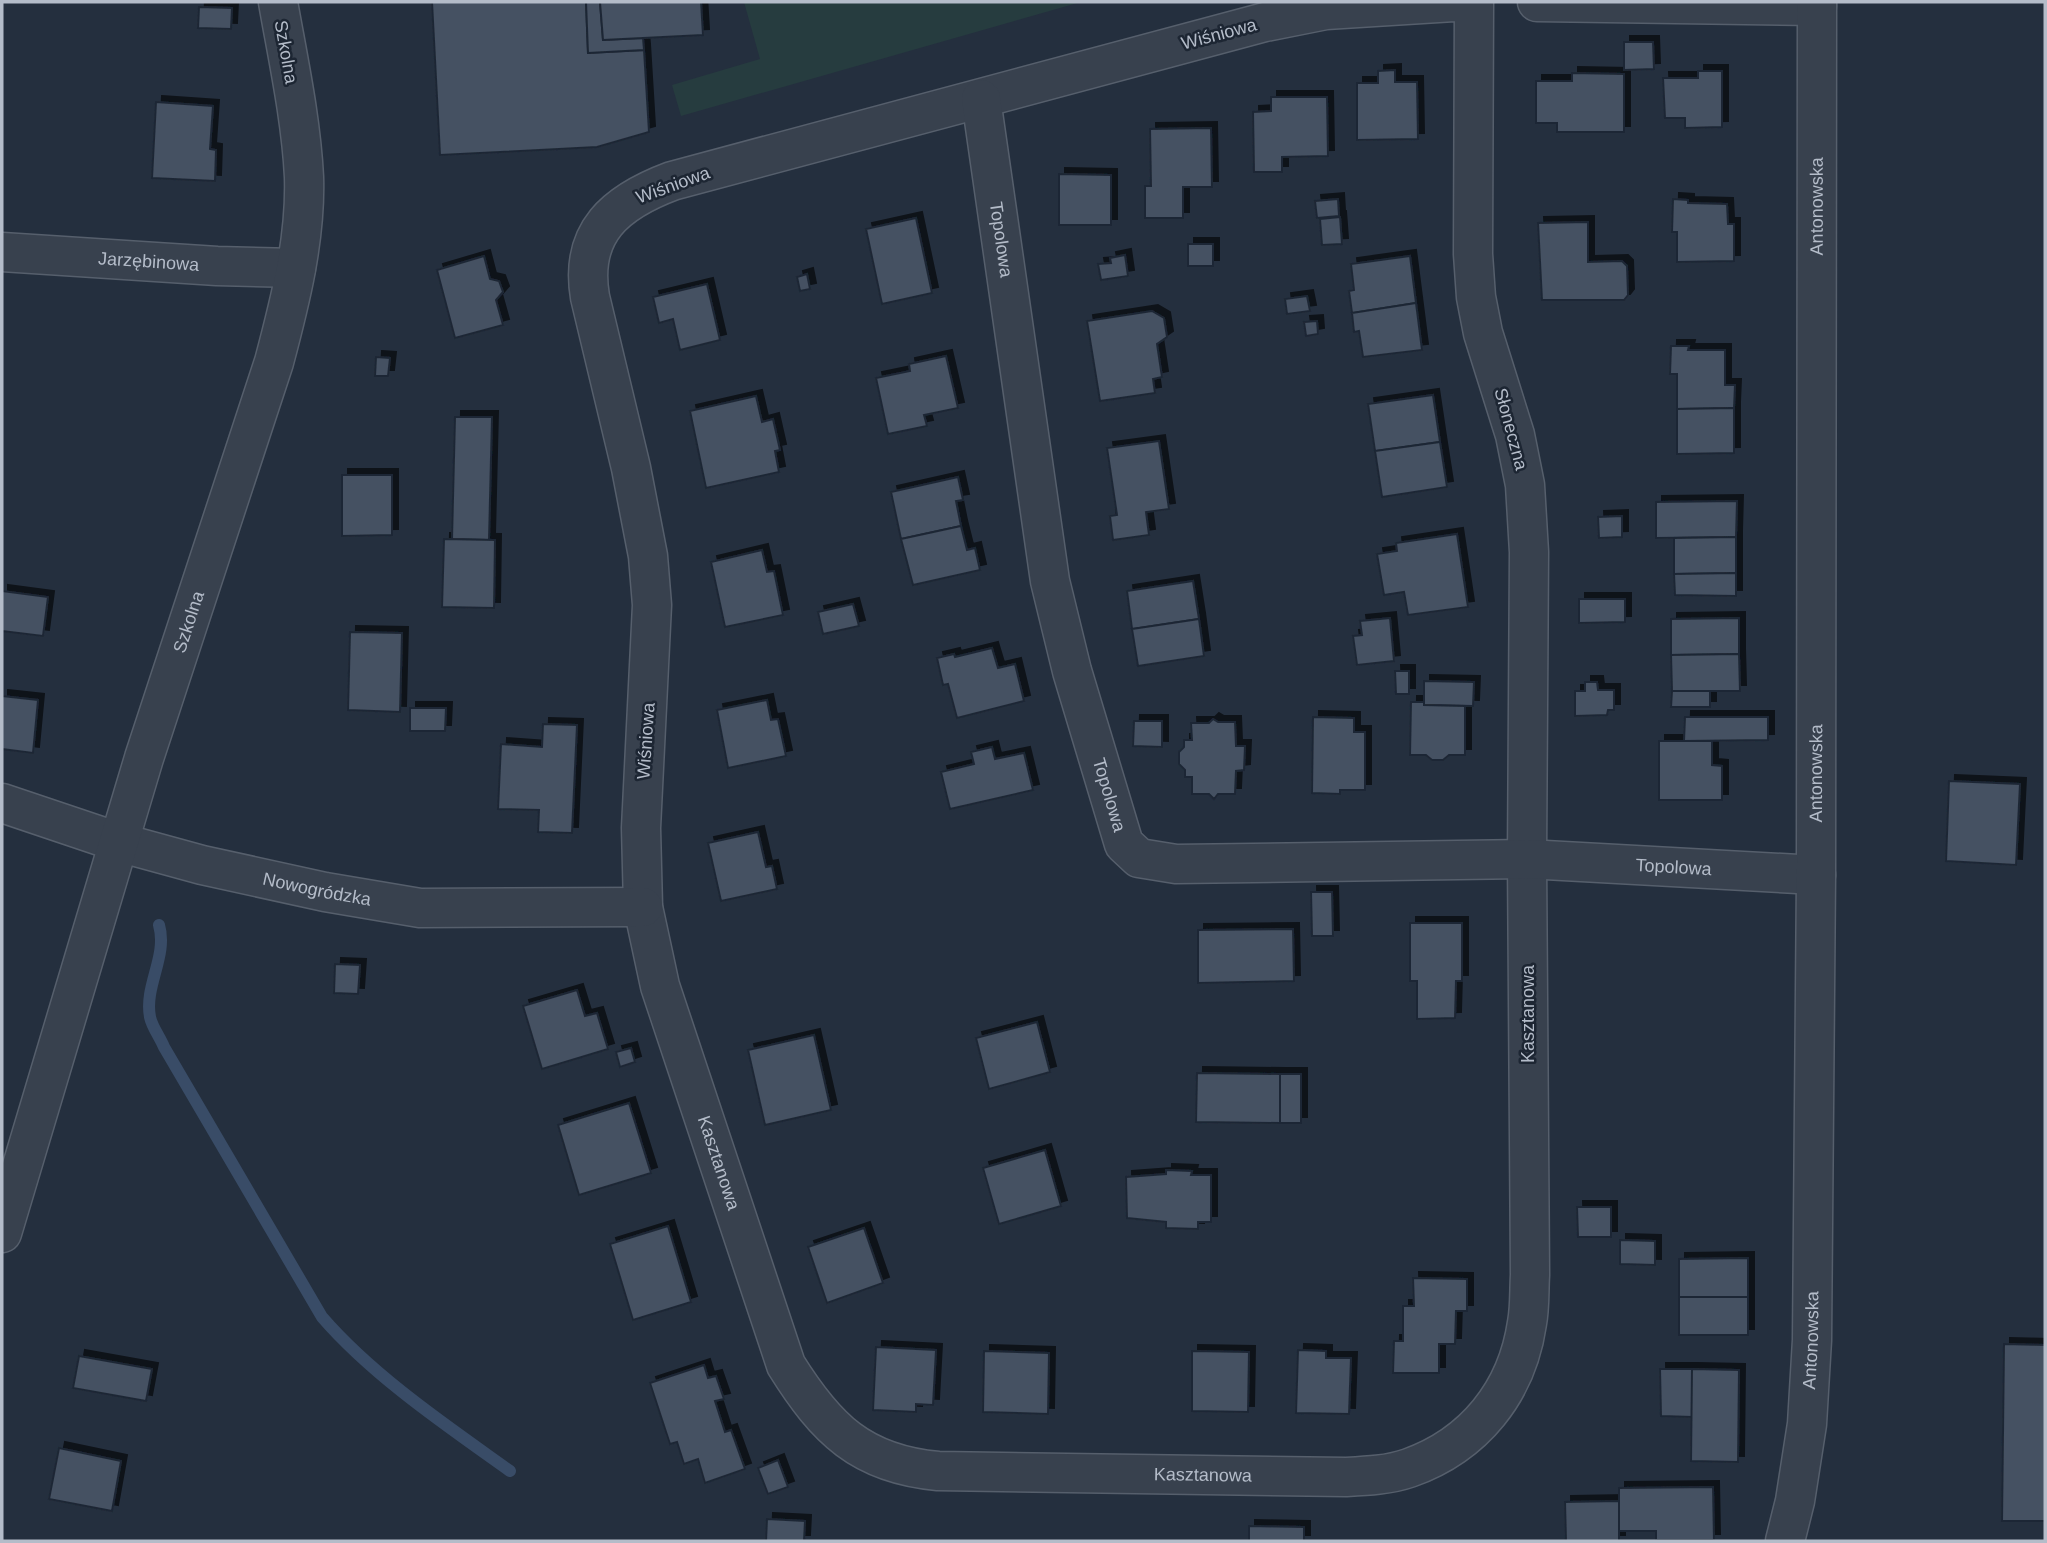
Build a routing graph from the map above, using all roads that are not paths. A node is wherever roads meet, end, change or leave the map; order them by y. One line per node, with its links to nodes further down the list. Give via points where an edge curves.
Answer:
1 (278, 2): 8 (street, Szkolna, via 304,178)
2 (1454, 2): 6 (street, Wiśniowa, via 1326,10 1265,22)
3 (1474, 2): 11 (street, Słoneczna, via 1476,297 1516,435 1525,485 1529,552)
4 (1537, 2): 5 (street)
5 (1817, 4): 12 (street, Antonowska)
6 (981, 99): 11 (street, Topolowa, via 1050,580 1124,844 1139,858 1176,864); 13 (street, Wiśniowa, via 672,181 626,202 605,222 591,250 586,274 636,491 652,605 641,828)
7 (2, 252): 8 (street, Jarzębinowa)
8 (296, 268): 10 (street, Szkolna, via 274,362)
9 (2, 803): 10 (street, Nowogródzka)
10 (118, 842): 13 (street, Nowogródzka, via 325,892 420,908); 15 (street, Szkolna)
11 (1527, 859): 12 (street, Topolowa); 14 (street, Kasztanowa, via 1527,1324 1502,1398 1483,1422 1443,1454 1407,1469 1375,1475 938,1471 909,1468 853,1444 817,1409 786,1365)
12 (1816, 876): 16 (street, Antonowska, via 1812,1344 1807,1424)
13 (643, 907): 14 (street, Wiśniowa)
14 (658, 977)
15 (2, 1233)
16 (1785, 1541)

